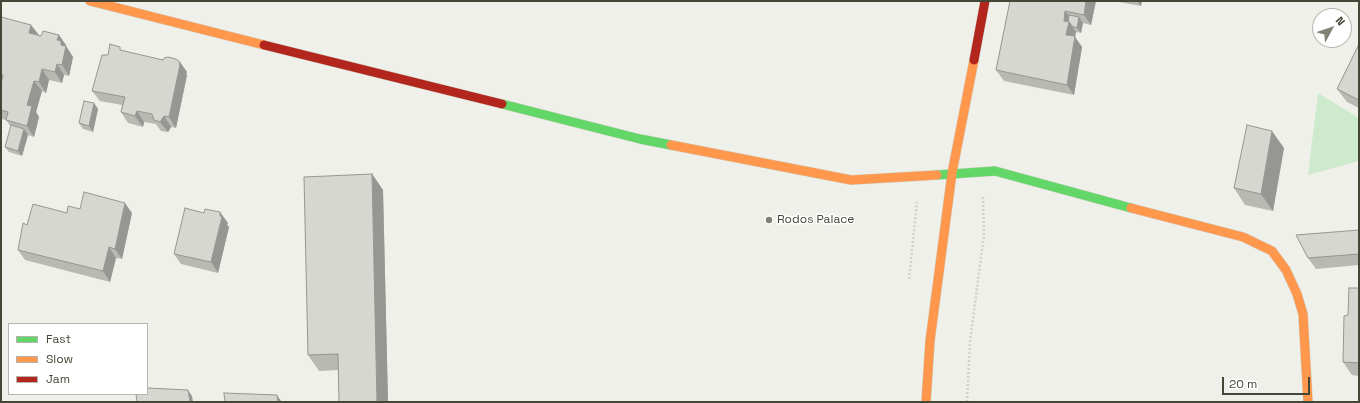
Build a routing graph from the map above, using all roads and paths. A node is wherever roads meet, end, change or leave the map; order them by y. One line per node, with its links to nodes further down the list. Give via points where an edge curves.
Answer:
1 (90, 1): 4 (street, via 640,139 851,180)
2 (985, 1): 4 (street)
3 (981, 172): 4 (street); 6 (path, via 984,234 970,342); 7 (street, via 995,171 1243,237 1272,252 1289,276 1303,314)
4 (952, 173): 5 (street, via 930,341)
5 (926, 402)
6 (967, 402)
7 (1308, 402)

